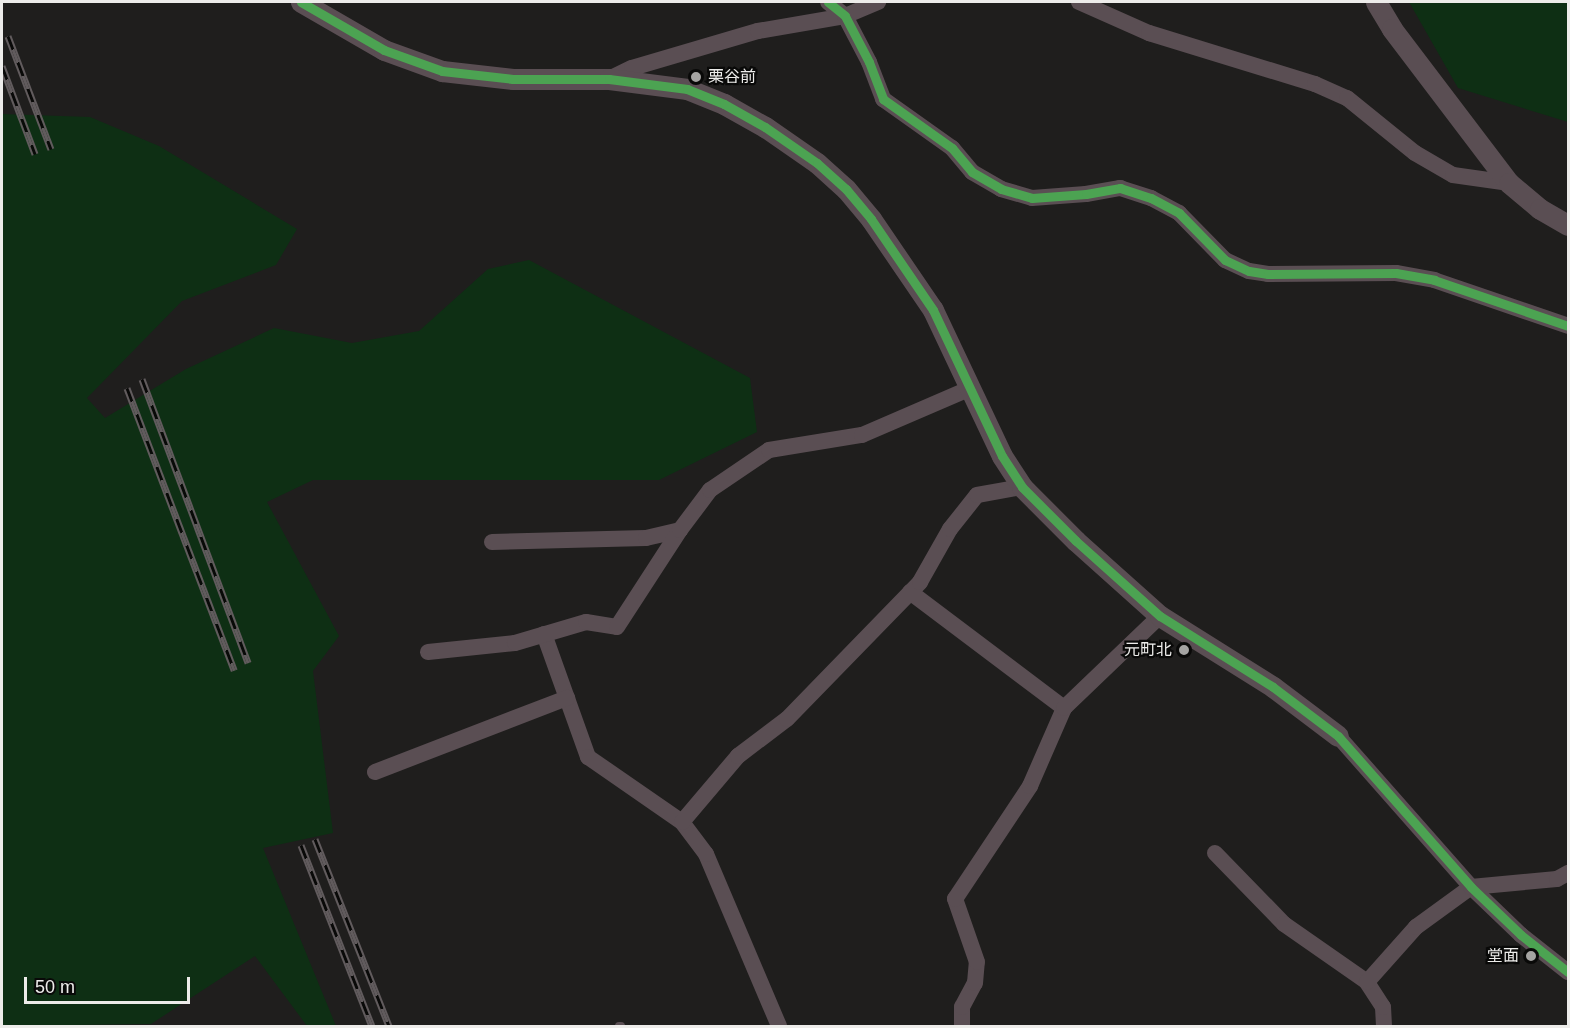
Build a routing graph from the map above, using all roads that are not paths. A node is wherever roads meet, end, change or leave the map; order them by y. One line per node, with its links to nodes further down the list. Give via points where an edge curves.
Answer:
1 (301, 2): 7 (street, via 384,50 442,71 513,79)
2 (828, 2): 6 (street)
3 (878, 2): 6 (street)
4 (1079, 2): 8 (street, via 1149,33 1315,84 1347,98 1415,153 1453,175)
5 (1376, 2): 8 (street, via 1392,29)
6 (845, 16): 7 (street, via 758,31 632,68); 10 (street, via 883,99 952,148 972,172 1001,189 1032,198 1120,188 1179,213 1225,260 1249,271 1405,275 1434,280)
7 (609, 79): 11 (street, via 675,87 724,104 817,163 852,197 904,263 933,309)
8 (1509, 183): 9 (street, via 1540,209)
9 (1569, 225)
10 (1569, 326)
11 (971, 388): 12 (street, via 1002,456); 13 (street, via 862,435 769,450 710,490)
12 (1022, 487): 15 (street, via 977,495); 16 (street)
13 (680, 530): 14 (street, via 646,538); 17 (street, via 617,627 586,622)
14 (492, 542)
15 (910, 592): 20 (street); 23 (street, via 787,719 738,756)
16 (1160, 616): 20 (street); 21 (street, via 1274,687)
17 (544, 634): 18 (street, via 515,643); 19 (street)
18 (428, 652)
19 (567, 698): 22 (street); 23 (street, via 588,757)
20 (1064, 708): 30 (street, via 1030,786 955,899 977,962 975,983 962,1007)
21 (1338, 736): 26 (street)
22 (375, 772)
23 (682, 822): 29 (street, via 706,854)
24 (1215, 854): 28 (street, via 1284,924)
25 (1569, 873): 26 (street, via 1557,879)
26 (1471, 888): 27 (street, via 1521,935); 28 (street, via 1416,927)
27 (1569, 972)
28 (1367, 982): 31 (street, via 1383,1007)
29 (778, 1026)
30 (962, 1026)
31 (1384, 1026)

